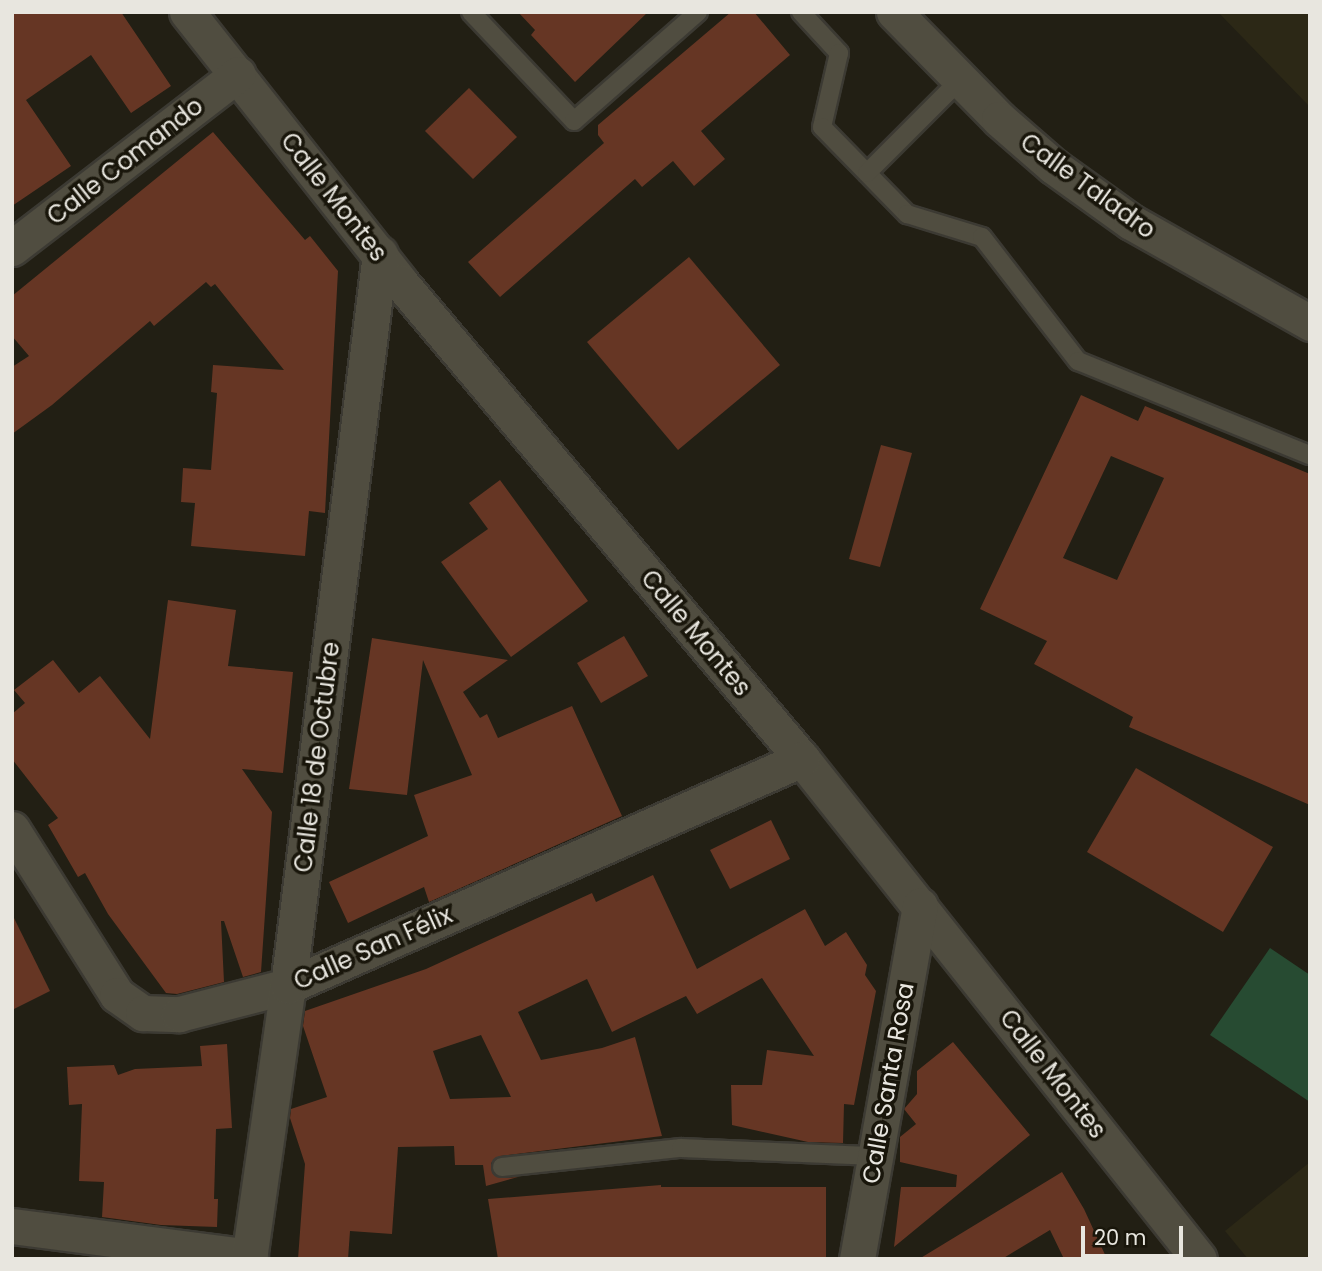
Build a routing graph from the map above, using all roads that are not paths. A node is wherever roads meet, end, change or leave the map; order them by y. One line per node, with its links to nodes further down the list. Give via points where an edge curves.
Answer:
1 (187, 12): 6 (street, Calle Montes)
2 (471, 12): 3 (lane, via 574,121)
3 (698, 12)
4 (802, 12): 8 (lane, via 839,53 822,127)
5 (894, 12): 7 (street, Calle Taladro)
6 (238, 74): 9 (street, Calle Comando); 10 (street, Calle Montes)
7 (960, 80): 8 (lane); 11 (street, Calle Taladro, via 1054,166 1131,222)
8 (867, 173): 12 (lane, via 907,214 982,237 1078,362)
9 (12, 248)
10 (380, 254): 13 (street, Calle Montes); 16 (street, Calle 18 de Octubre)
11 (1310, 323)
12 (1310, 455)
13 (802, 759): 15 (street, Calle Montes); 16 (street, Calle San Félix)
14 (12, 829): 16 (street, Calle San Félix, via 117,995 143,1013 179,1014)
15 (920, 906): 17 (street, Calle Santa Rosa); 22 (street, Calle Montes)
16 (288, 986): 20 (street, Calle 18 de Octubre)
17 (875, 1156): 18 (lane, via 681,1148); 21 (street, Calle Santa Rosa)
18 (502, 1167)
19 (12, 1226): 20 (street)
20 (249, 1258)
21 (857, 1259)
22 (1199, 1259)

